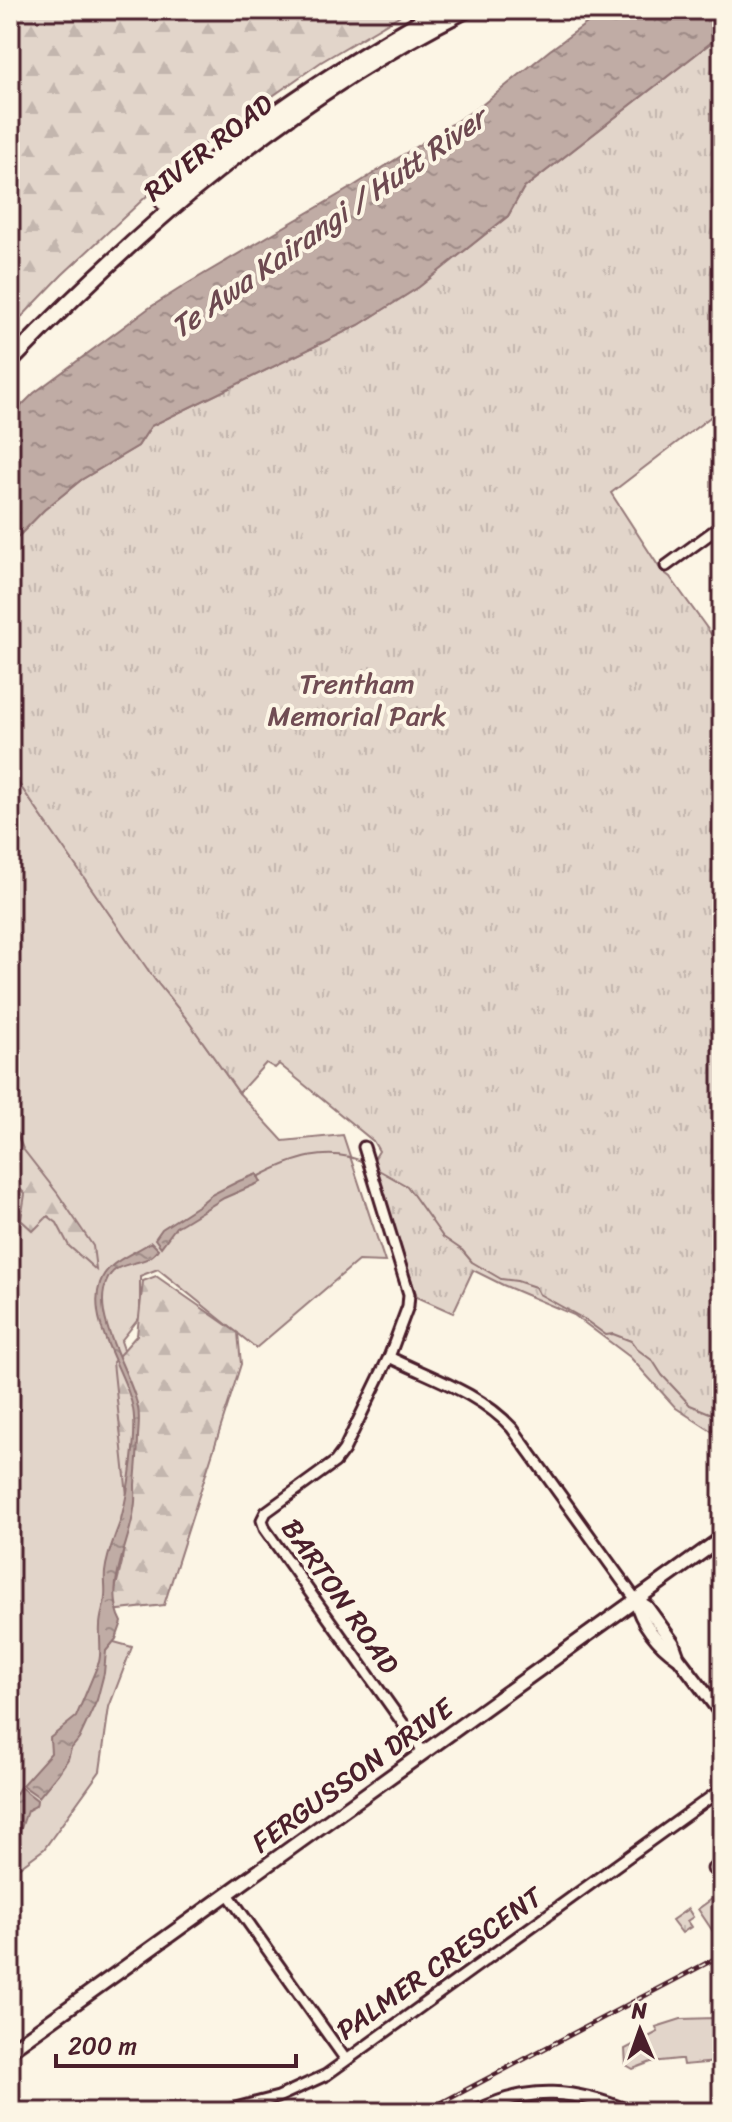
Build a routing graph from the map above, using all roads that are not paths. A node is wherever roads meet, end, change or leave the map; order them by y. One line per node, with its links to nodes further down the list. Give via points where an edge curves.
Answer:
1 (463, 10): 2 (highway)
2 (440, 13): 3 (highway, RIVER ROAD, via 324,78 208,164 111,248); 4 (highway, RIVER ROAD, via 218,169 131,242)
3 (10, 348)
4 (10, 362)
5 (721, 527): 6 (street)
6 (666, 566)
7 (364, 1147): 8 (street, via 409,1294)
8 (389, 1357): 10 (street, via 497,1412); 12 (street, BARTON ROAD, via 335,1462 262,1520)
9 (722, 1538): 10 (main road, FERGUSSON DRIVE)
10 (636, 1600): 11 (street, via 647,1607); 12 (main road, FERGUSSON DRIVE)
11 (722, 1715)
12 (424, 1753): 14 (main road, FERGUSSON DRIVE)
13 (722, 1789): 16 (street, PALMER CRESCENT)
14 (228, 1894): 15 (main road, FERGUSSON DRIVE); 16 (street, PALMER CRESCENT)
15 (10, 2050)
16 (346, 2060): 17 (street, via 278,2097)
17 (220, 2112)
18 (476, 2112): 19 (street, via 505,2099 557,2092 598,2099)
19 (630, 2112)

